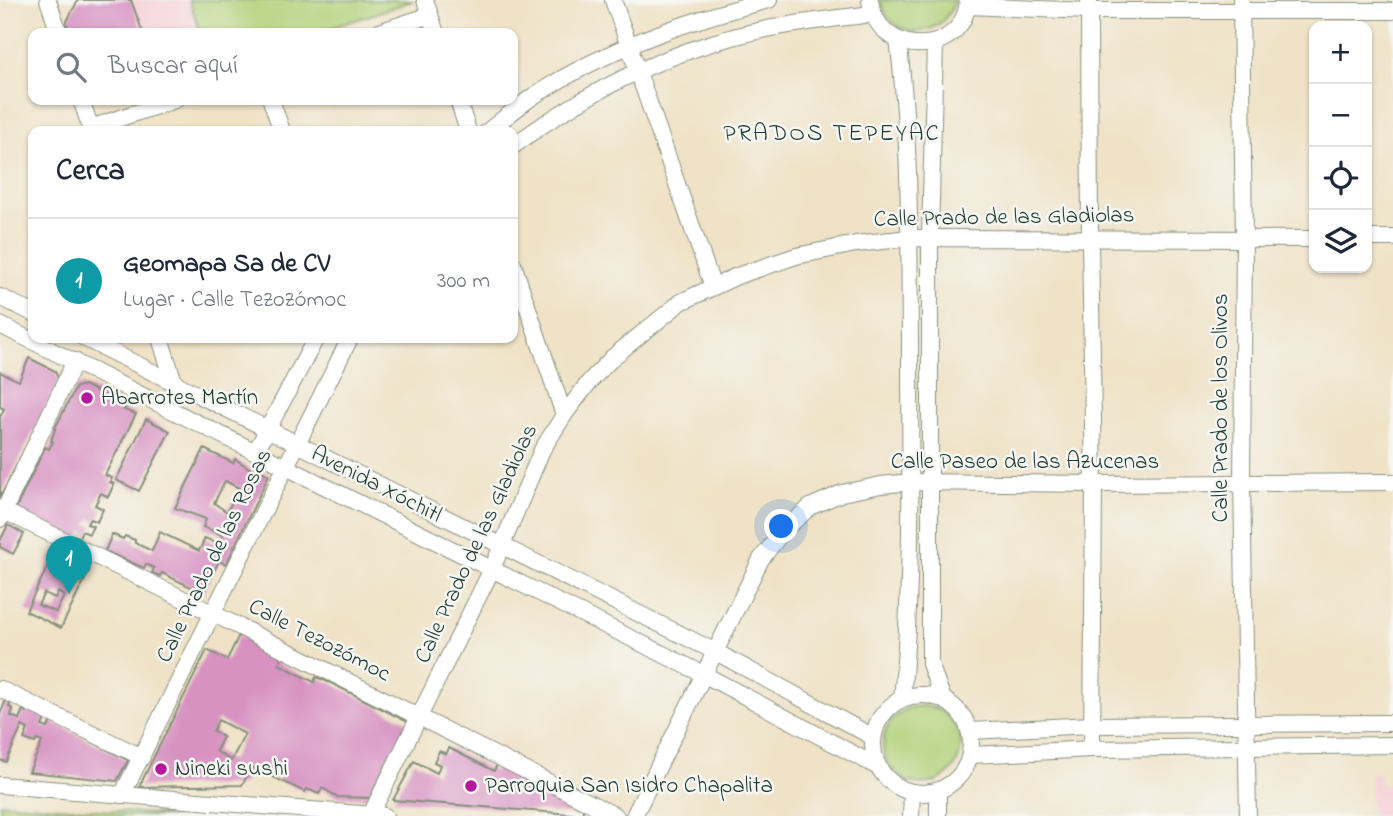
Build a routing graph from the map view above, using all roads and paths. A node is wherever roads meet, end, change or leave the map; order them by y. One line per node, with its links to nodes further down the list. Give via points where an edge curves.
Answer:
1 (48, 0): 10 (street)
2 (613, 0): 15 (street)
3 (769, 0): 15 (street)
4 (968, 3): 5 (street); 14 (street, via 956,28)
5 (1089, 5): 6 (street); 31 (street)
6 (1241, 5): 9 (street); 32 (street, Calle Prado de los Olivos)
7 (871, 7): 13 (street, via 883,30); 16 (street, via 755,32)
8 (428, 8): 11 (street); 12 (street)
9 (1393, 11)
10 (57, 28)
11 (386, 28)
12 (434, 28)
13 (898, 40): 14 (street, via 916,45); 27 (street)
14 (935, 43): 28 (street)
15 (628, 44): 16 (street); 25 (street, via 533,96)
16 (636, 71): 26 (street, via 590,94); 35 (street)
17 (83, 105): 21 (street)
18 (161, 105): 22 (street)
19 (273, 105): 23 (street)
20 (460, 105): 24 (street)
21 (90, 126)
22 (102, 126)
23 (280, 126)
24 (466, 126)
25 (494, 126)
26 (518, 143)
27 (909, 238): 28 (street, Calle Prado de las Gladiolas); 35 (street, Calle Prado de las Gladiolas, via 796,256); 52 (street)
28 (930, 238): 31 (street, Calle Prado de las Gladiolas); 53 (street)
29 (1372, 238): 30 (street)
30 (1393, 238)
31 (1090, 239): 32 (street, Calle Prado de las Gladiolas); 56 (street)
32 (1244, 239): 33 (street, Calle Prado de las Gladiolas); 55 (street, Calle Prado de los Olivos)
33 (1309, 239)
34 (518, 279): 47 (street)
35 (713, 287): 47 (street, Calle Prado de las Gladiolas, via 681,302 613,357)
36 (0, 297): 37 (street)
37 (28, 311)
38 (0, 325): 39 (street, Avenida Xóchitl)
39 (28, 338)
40 (38, 343): 45 (street, Avenida Xóchitl)
41 (94, 343): 46 (street, Avenida Xóchitl)
42 (162, 343): 46 (street)
43 (313, 343): 48 (street, Calle Prado de las Rosas)
44 (347, 343): 49 (street, Calle Prado de las Rosas)
45 (75, 361): 50 (street, Avenida Xóchitl); 57 (street)
46 (174, 382): 48 (street, Avenida Xóchitl)
47 (564, 415): 58 (street, Calle Prado de las Gladiolas, via 542,450)
48 (268, 429): 49 (street, Avenida Xóchitl); 50 (street, Calle Prado de las Rosas)
49 (296, 443): 51 (street, Calle Prado de las Rosas); 58 (street, Avenida Xóchitl)
50 (257, 451): 51 (street, Avenida Xóchitl)
51 (285, 465): 59 (street, Avenida Xóchitl); 60 (street, Calle Prado de las Rosas)
52 (911, 482): 53 (street, Calle Paseo de las Azucenas); 61 (street, Calle Paseo de las Azucenas, via 842,493 810,507 761,559); 64 (street)
53 (929, 482): 56 (street, Calle Paseo de las Azucenas); 65 (street, via 930,664)
54 (1393, 482): 55 (street, Calle Paseo de las Azucenas)
55 (1242, 483): 56 (street, Calle Paseo de las Azucenas); 68 (street, Calle Prado de los Olivos)
56 (1094, 484): 69 (street)
57 (1, 513): 60 (street, Calle Tezozómoc)
58 (501, 545): 59 (street, Calle Prado de las Gladiolas); 61 (street, Avenida Xóchitl)
59 (492, 569): 62 (street, Avenida Xóchitl); 66 (street, Calle Prado de las Gladiolas)
60 (212, 613): 66 (street, Calle Tezozómoc); 76 (street, Calle Prado de las Rosas)
61 (714, 651): 62 (street, Calle Paseo de las Azucenas); 71 (street, Avenida Xóchitl)
62 (703, 674): 77 (street, Avenida Xóchitl); 84 (street, Calle Paseo de las Azucenas)
63 (0, 689): 76 (street)
64 (902, 699): 65 (street, via 922,694); 71 (street, via 886,710)
65 (943, 699): 70 (street, via 963,715)
66 (420, 718): 82 (street, Calle Prado de las Gladiolas); 83 (street, Calle Tezozómoc)
67 (1393, 723): 68 (street)
68 (1246, 724): 69 (street); 73 (street, Calle Prado de los Olivos)
69 (1091, 725): 70 (street); 74 (street)
70 (971, 731): 75 (street)
71 (873, 737): 77 (street)
72 (1393, 745): 73 (street)
73 (1246, 748): 74 (street); 87 (street, Calle Prado de los Olivos)
74 (1092, 749): 75 (street)
75 (971, 755): 79 (street, via 962,774)
76 (142, 757): 81 (street, Calle Prado de las Rosas)
77 (878, 767): 80 (street, via 896,786)
78 (0, 785): 81 (street)
79 (938, 791): 80 (street); 86 (street)
80 (912, 792): 85 (street)
81 (122, 795): 82 (street)
82 (378, 815)
83 (616, 816)
84 (634, 816)
85 (911, 816)
86 (938, 816)
87 (1248, 816)

